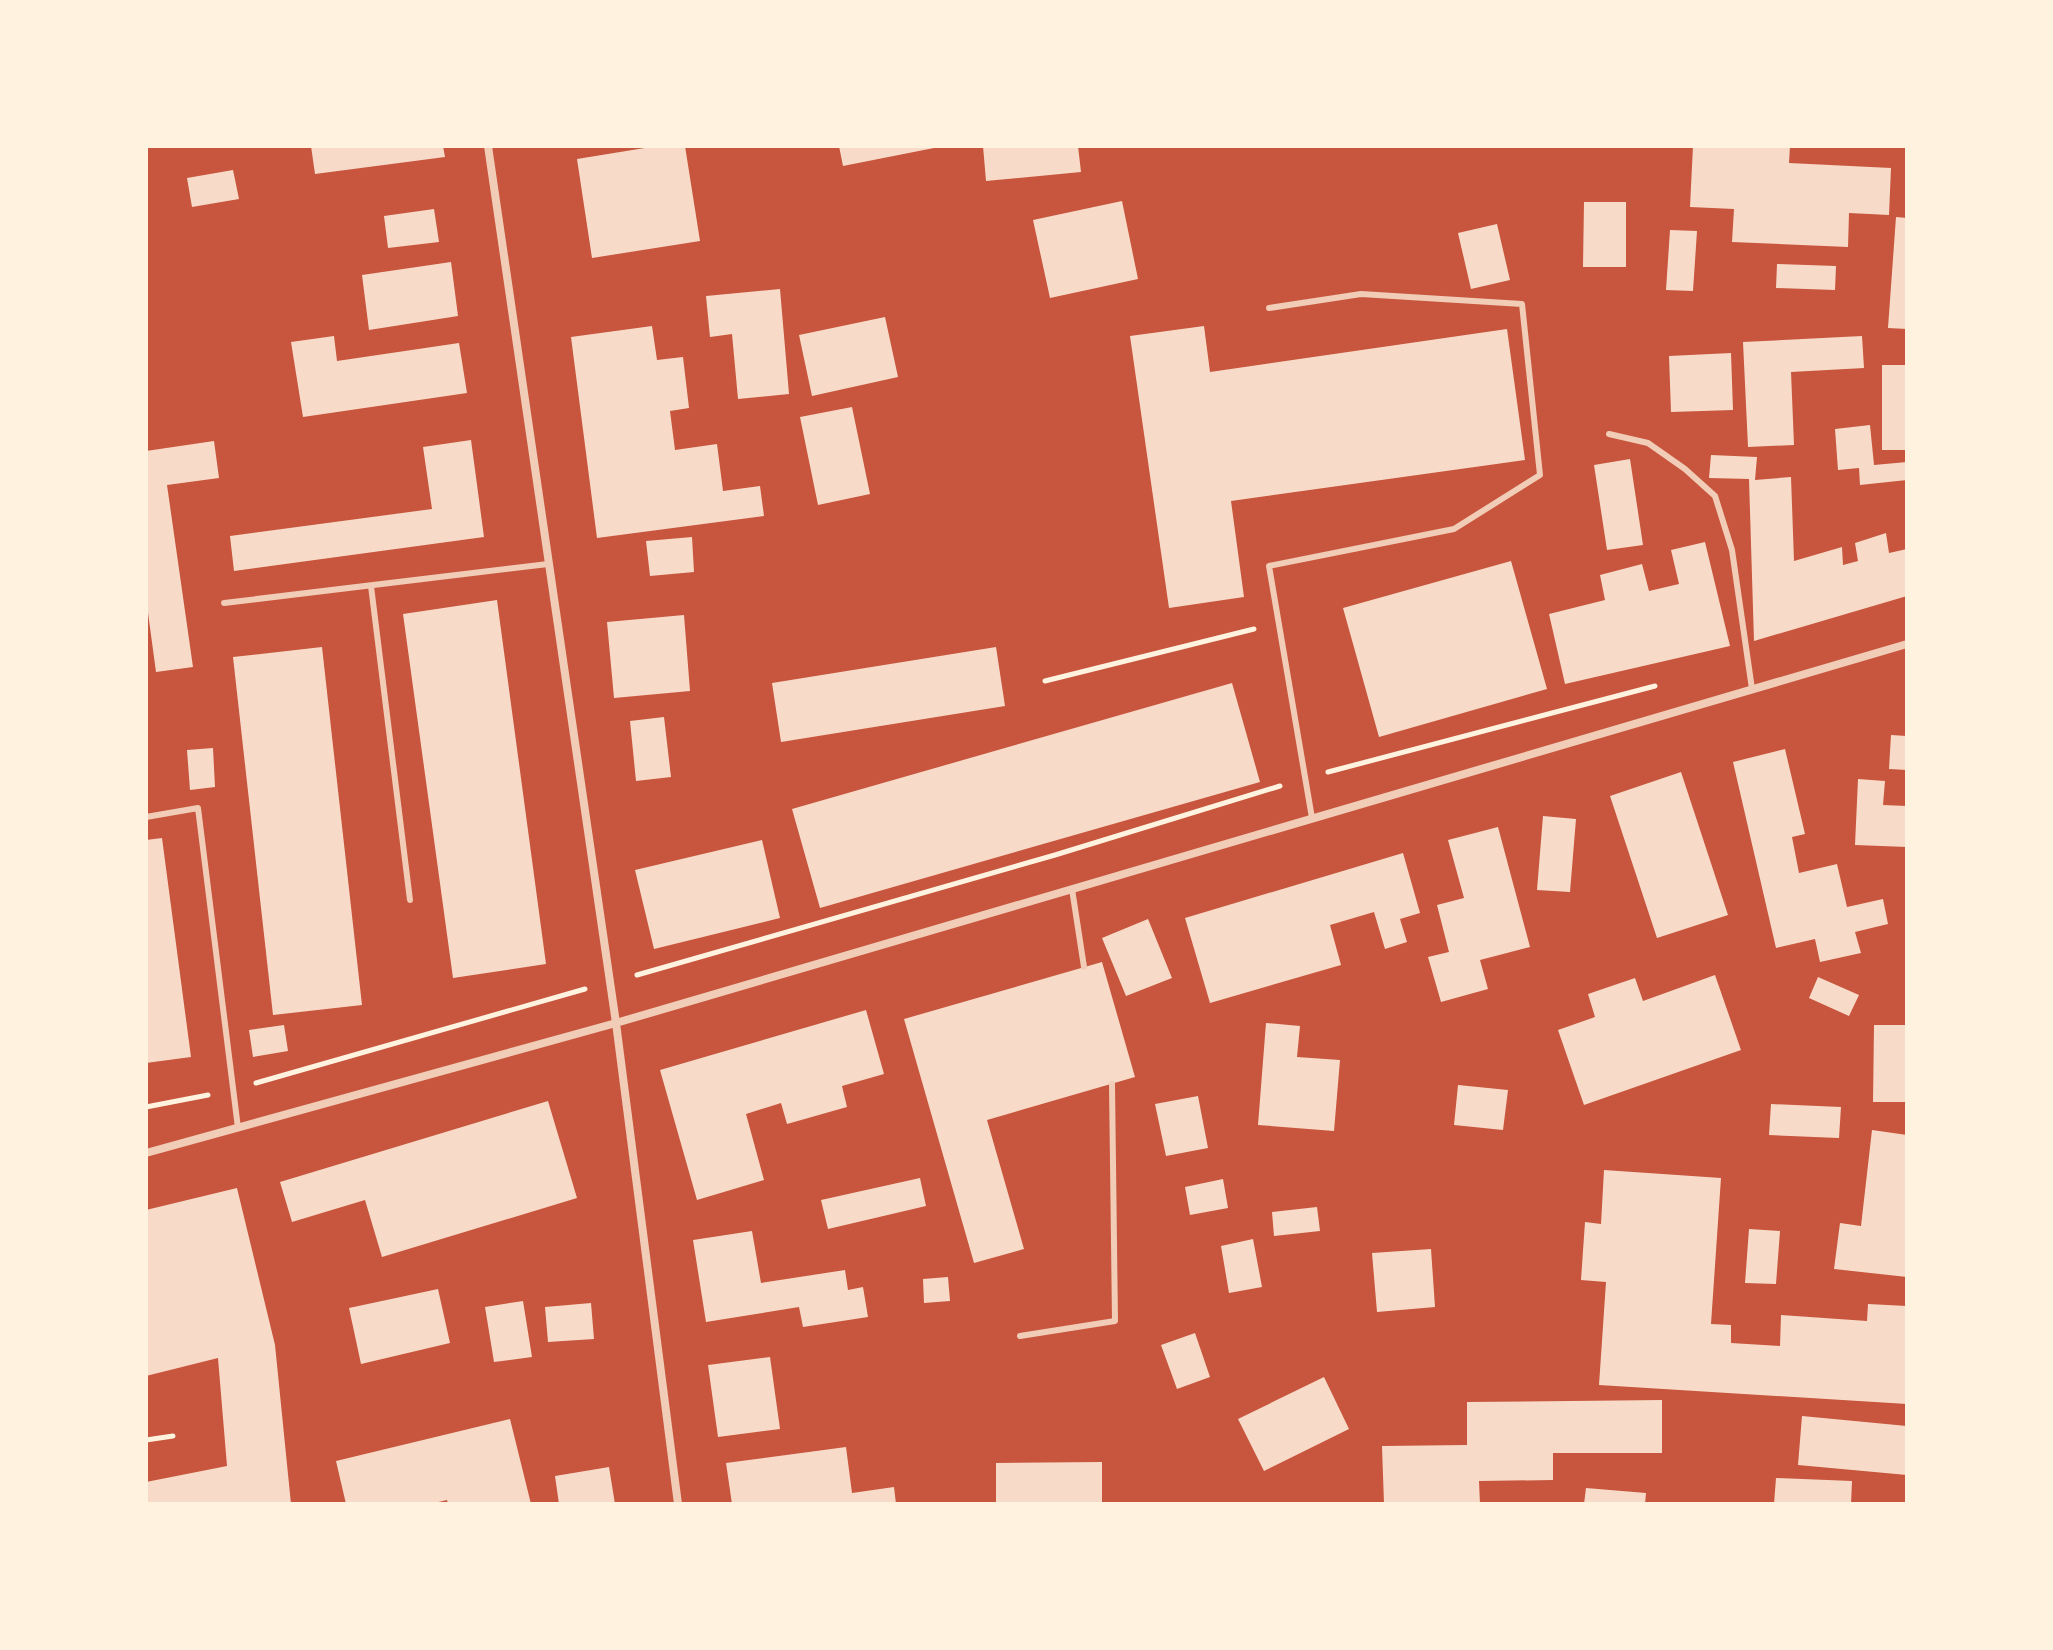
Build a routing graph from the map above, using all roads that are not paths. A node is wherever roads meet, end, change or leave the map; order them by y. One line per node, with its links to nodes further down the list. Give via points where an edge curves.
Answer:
1 (488, 146): 4 (street)
2 (1269, 308): 10 (lane, via 1361,294 1522,304 1540,475 1454,529 1269,566)
3 (1609, 434): 8 (lane, via 1648,443 1715,496 1732,550)
4 (548, 564): 5 (lane); 14 (street)
5 (371, 586): 6 (lane); 12 (lane)
6 (224, 603)
7 (1907, 644): 8 (street)
8 (1752, 689): 10 (street)
9 (146, 817): 16 (lane, via 198,808)
10 (1312, 818): 11 (street)
11 (1072, 889): 13 (lane); 14 (street)
12 (410, 900)
13 (1084, 967)
14 (616, 1023): 16 (street); 19 (street)
15 (1112, 1084): 18 (lane, via 1115,1321)
16 (238, 1128): 17 (street)
17 (146, 1153)
18 (1020, 1336)
19 (678, 1504)

